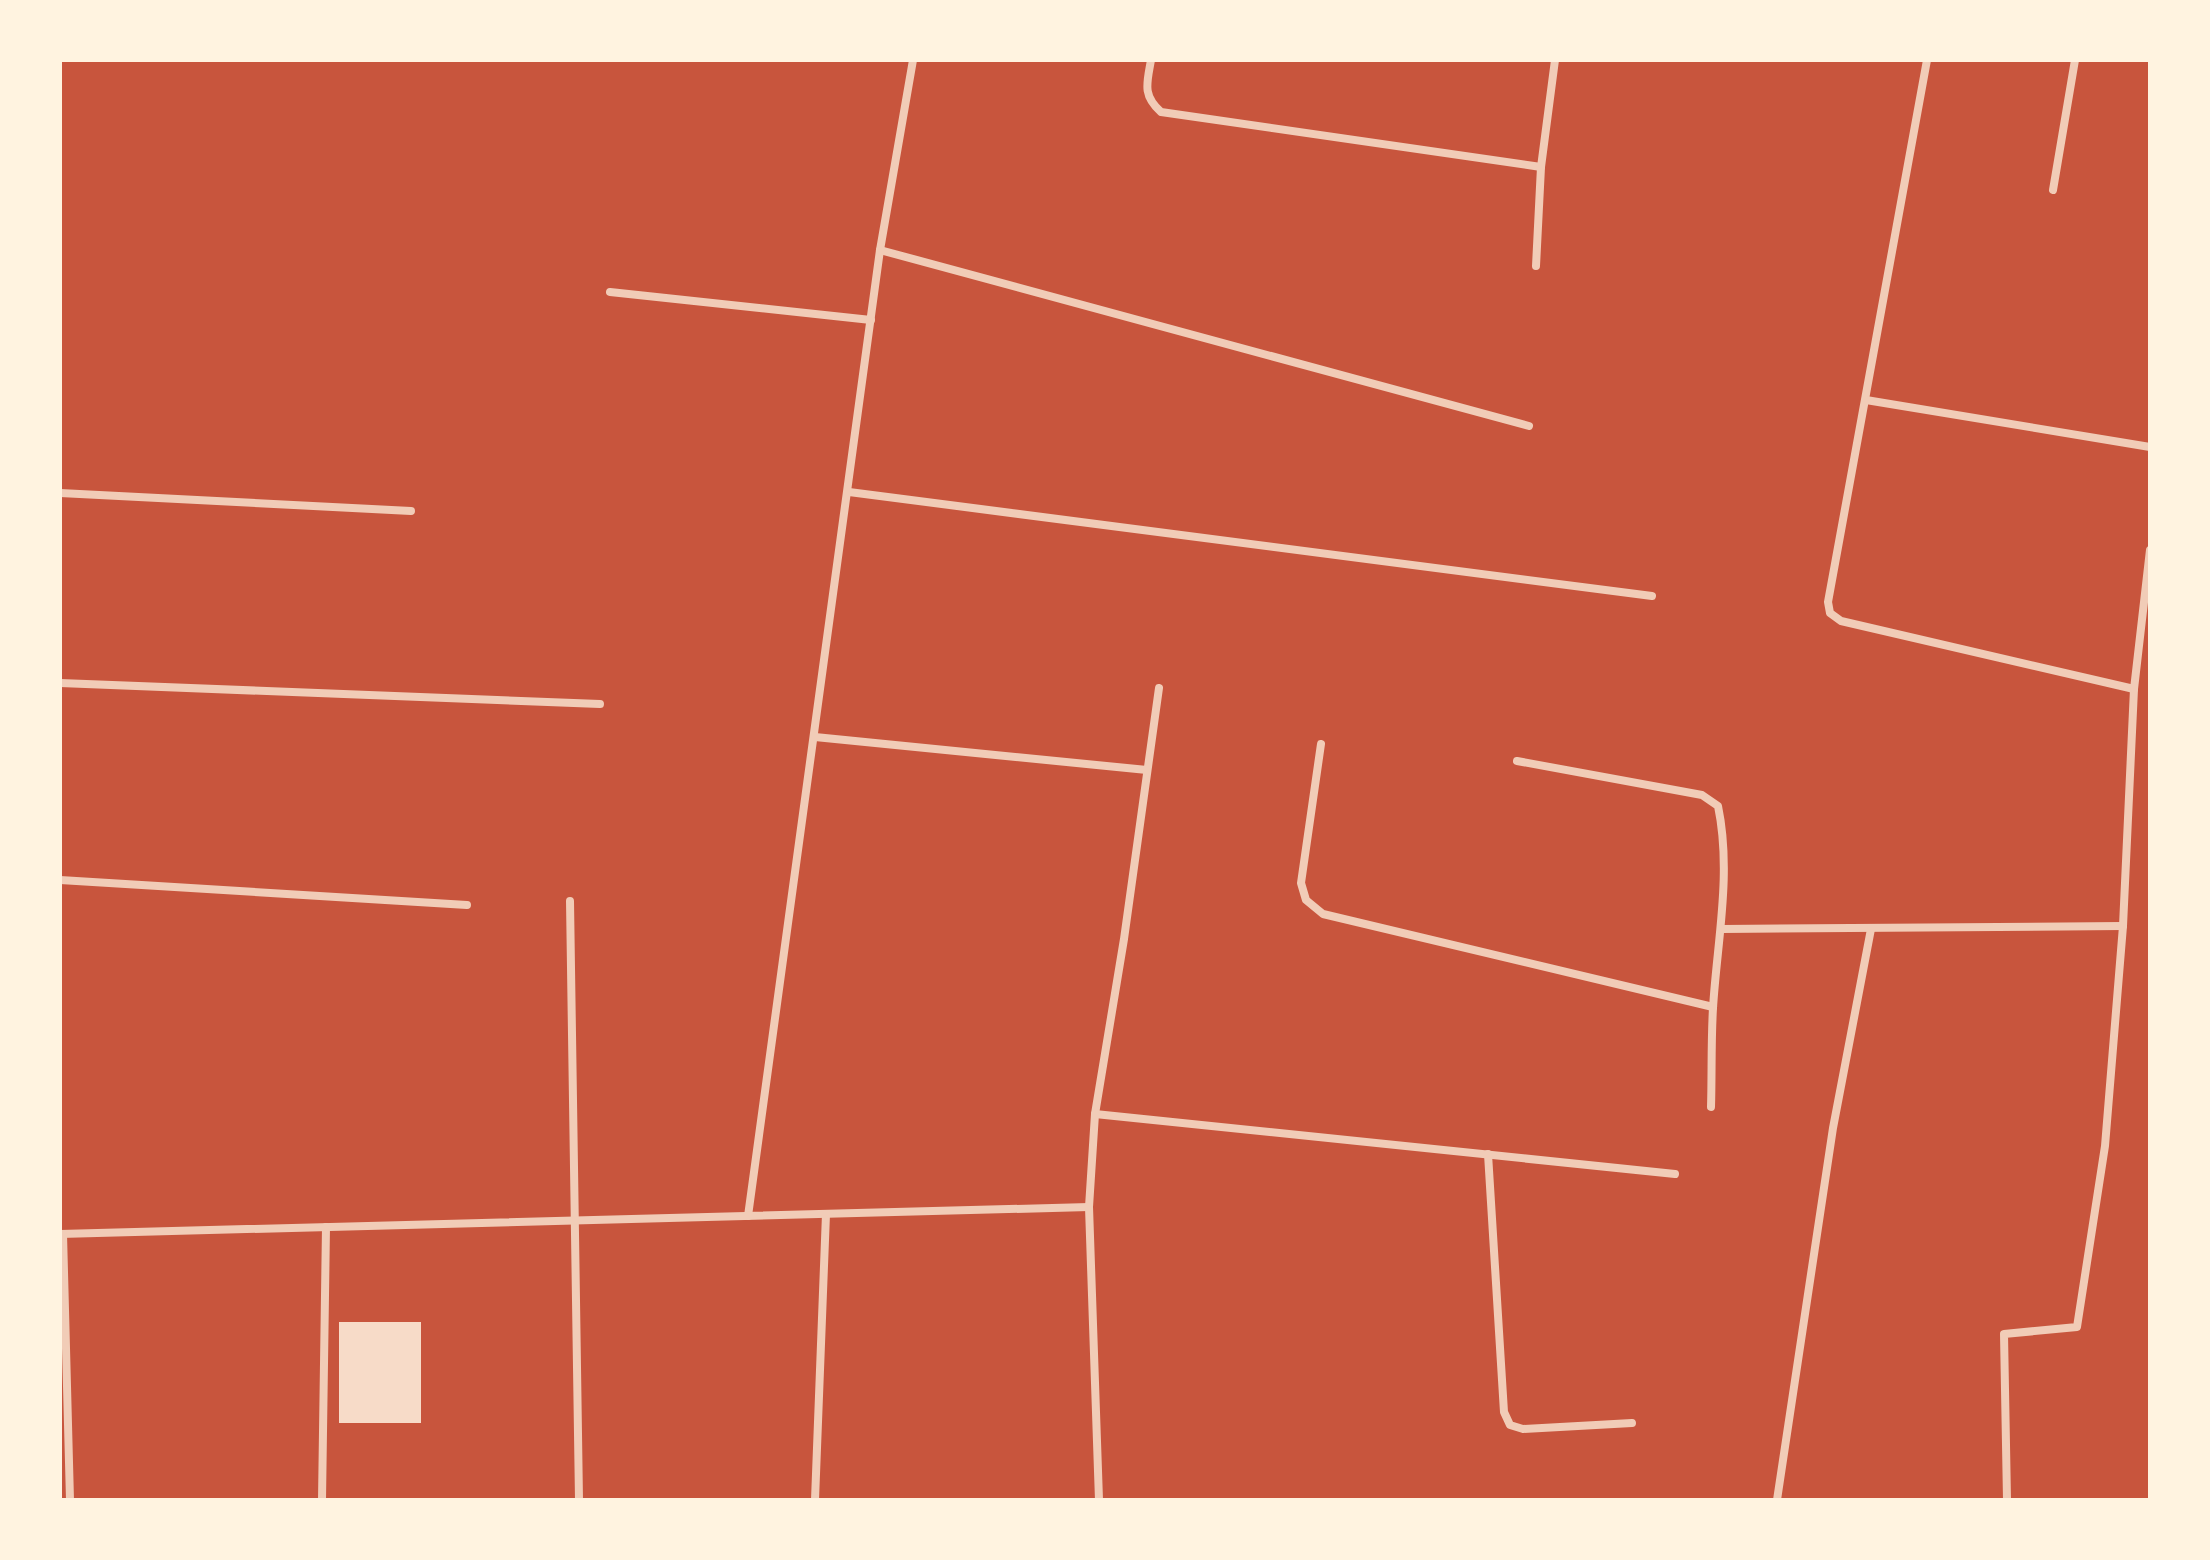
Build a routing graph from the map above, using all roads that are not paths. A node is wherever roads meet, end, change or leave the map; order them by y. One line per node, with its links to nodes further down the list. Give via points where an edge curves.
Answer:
1 (913, 60): 8 (street)
2 (1151, 60): 6 (street, via 1149,101 1161,112)
3 (1555, 60): 6 (street)
4 (1927, 60): 12 (street)
5 (2075, 60): 7 (street)
6 (1541, 167): 9 (street)
7 (2053, 190)
8 (880, 250): 11 (street); 13 (street)
9 (1536, 266)
10 (610, 292): 11 (street)
11 (871, 320): 15 (street)
12 (1866, 400): 14 (street); 22 (street, via 1830,613 1841,621)
13 (1529, 426)
14 (2150, 447)
15 (849, 492): 19 (street); 24 (street)
16 (60, 493): 17 (street)
17 (411, 511)
18 (2150, 550): 22 (street)
19 (1652, 596)
20 (60, 683): 23 (street)
21 (1159, 688): 27 (street)
22 (2134, 689): 31 (street)
23 (600, 704)
24 (815, 737): 27 (street); 41 (street)
25 (1321, 744): 34 (street, via 1301,883 1306,900 1323,914)
26 (1517, 761): 32 (street, via 1702,795 1718,806)
27 (1147, 770): 36 (street)
28 (60, 880): 30 (street)
29 (570, 901): 42 (street)
30 (467, 905)
31 (2123, 926): 33 (street); 52 (street, via 2105,1146 2077,1327 2004,1334)
32 (1722, 929): 33 (street); 34 (street)
33 (1871, 929): 51 (street, via 1833,1128)
34 (1713, 1007): 35 (street)
35 (1711, 1107)
36 (1095, 1114): 37 (street); 39 (street)
37 (1488, 1154): 38 (street); 45 (street, via 1504,1412 1510,1425 1523,1429)
38 (1675, 1174)
39 (1089, 1207): 40 (street); 50 (street)
40 (826, 1214): 41 (street); 49 (street)
41 (748, 1216): 42 (street)
42 (575, 1220): 43 (street); 48 (street)
43 (326, 1227): 44 (street); 47 (street)
44 (62, 1234): 46 (street)
45 (1632, 1423)
46 (70, 1500)
47 (322, 1500)
48 (579, 1500)
49 (815, 1500)
50 (1099, 1500)
51 (1777, 1500)
52 (2007, 1500)

